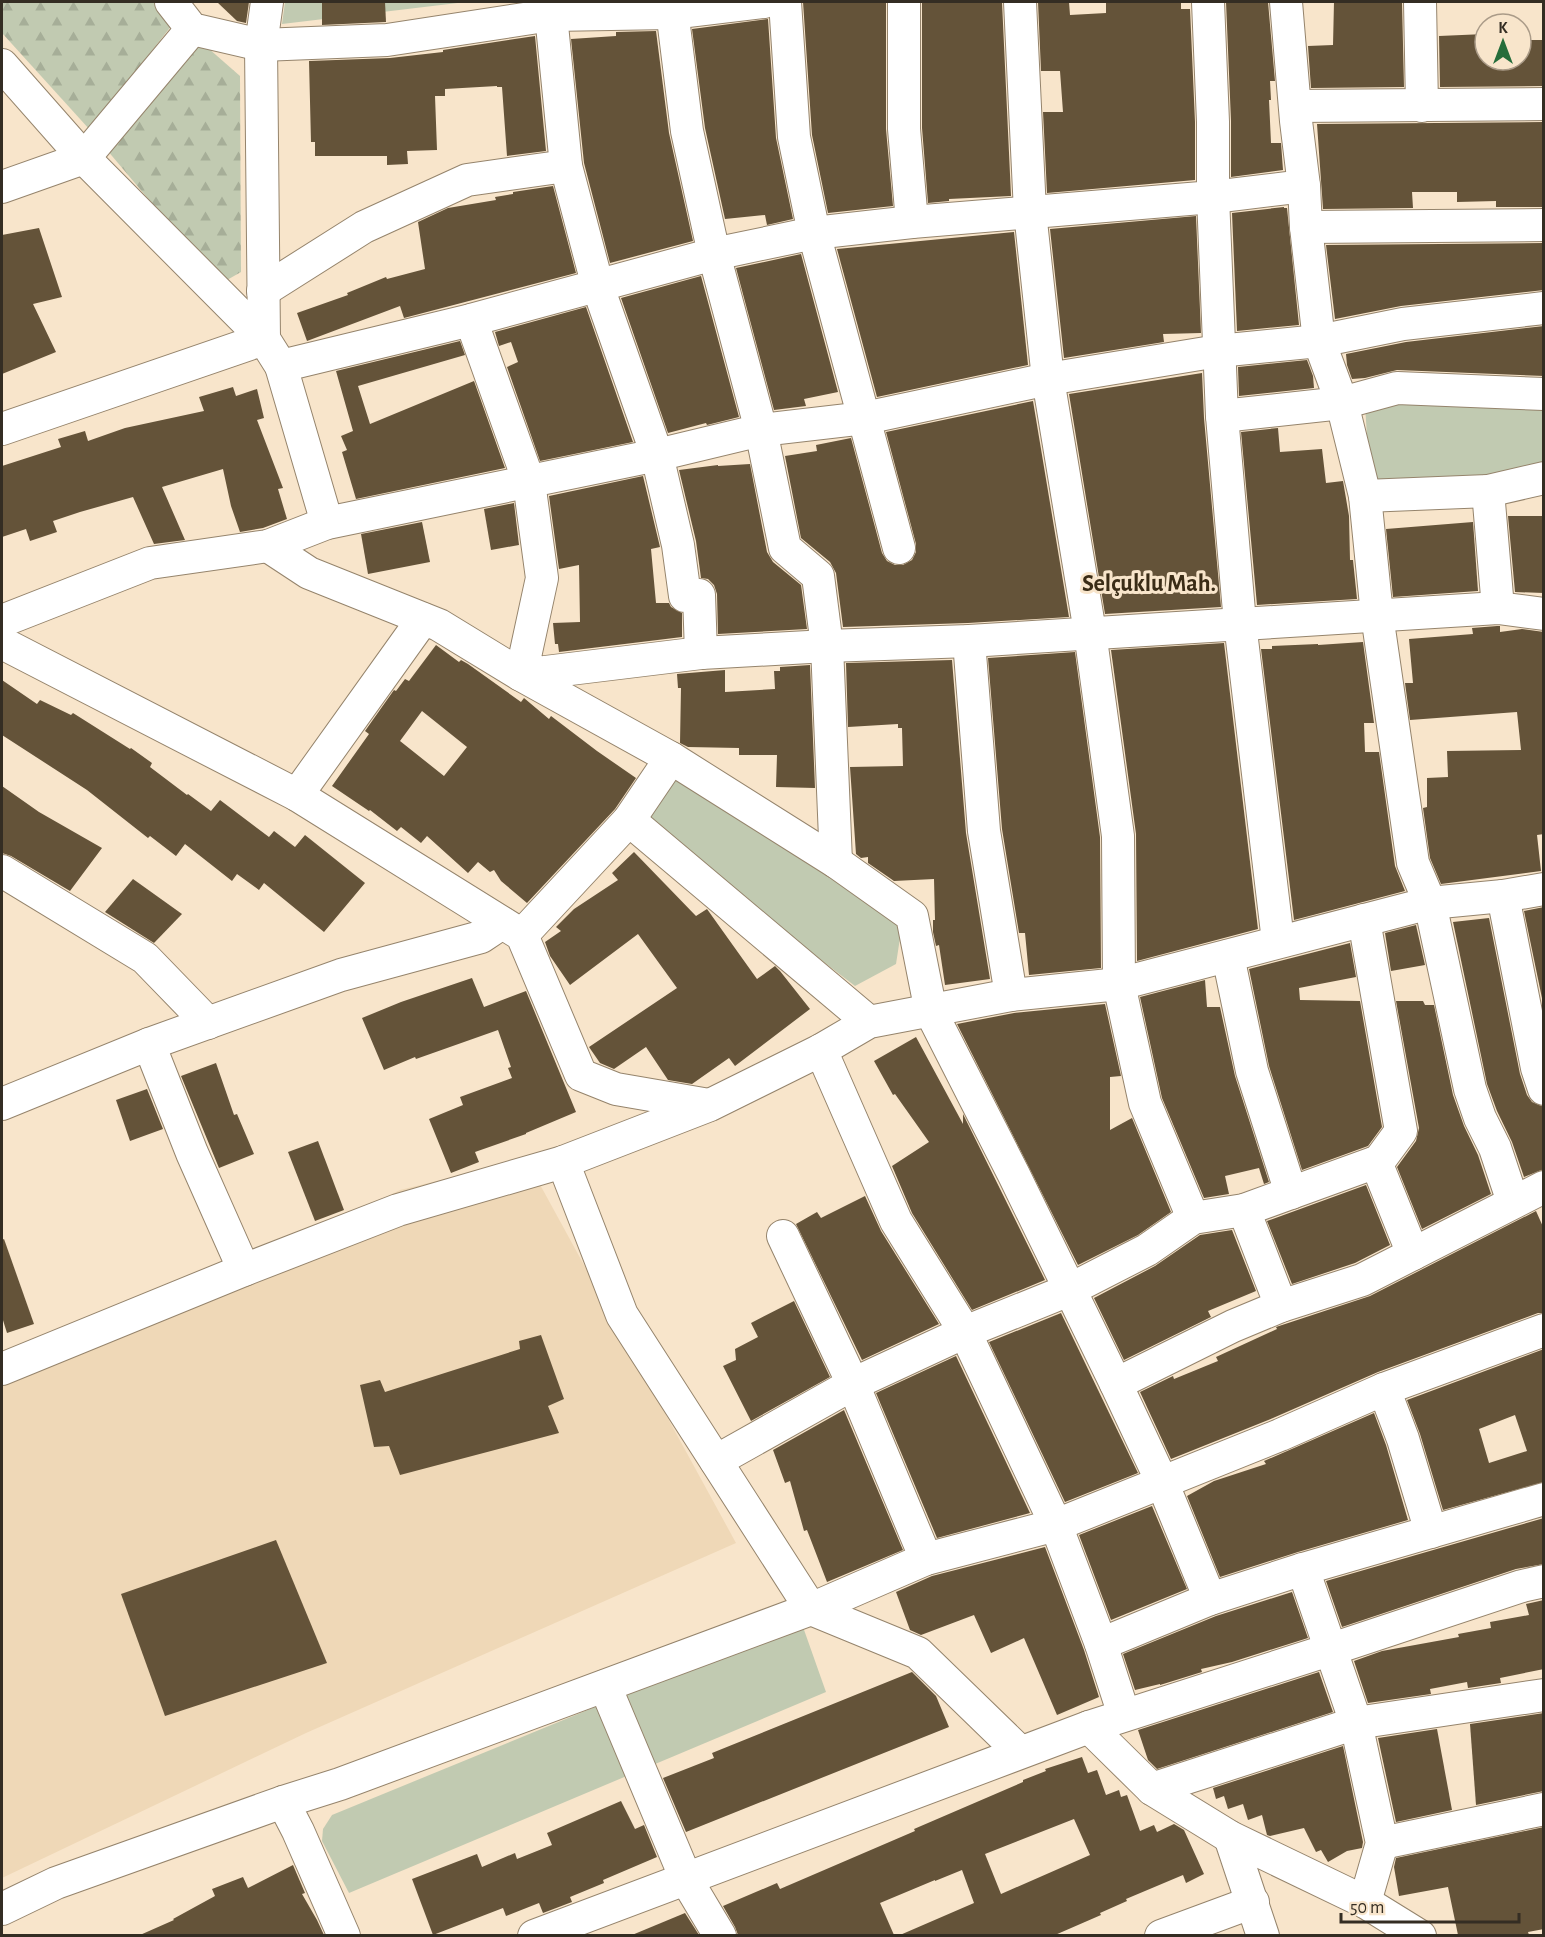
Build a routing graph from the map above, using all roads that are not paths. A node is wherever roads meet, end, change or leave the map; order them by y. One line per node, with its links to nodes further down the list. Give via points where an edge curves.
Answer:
1 (171, 2): 12 (street)
2 (267, 2): 13 (street)
3 (764, 2): 10 (street)
4 (785, 2): 27 (street, via 794,137)
5 (904, 2): 24 (street, via 904,129)
6 (1020, 2): 23 (street)
7 (1208, 2): 22 (street)
8 (1286, 2): 16 (street)
9 (1420, 2): 17 (street)
10 (671, 7): 11 (street); 28 (street, via 687,131)
11 (551, 15): 13 (street, via 387,40); 19 (street)
12 (192, 29): 13 (street); 18 (street)
13 (261, 45): 30 (street)
14 (2, 65): 18 (street)
15 (1544, 104): 17 (street)
16 (1295, 106): 17 (street); 20 (street)
17 (1422, 106)
18 (84, 158): 21 (street); 33 (street)
19 (566, 166): 29 (street); 30 (street, via 467,180 364,227)
20 (1304, 186): 22 (street); 26 (street)
21 (2, 187)
22 (1213, 197): 23 (street); 35 (street)
23 (1030, 212): 24 (street); 37 (street)
24 (912, 222): 27 (street)
25 (1544, 225): 26 (street)
26 (1306, 228): 34 (street)
27 (814, 233): 28 (street); 41 (street)
28 (714, 254): 29 (street); 43 (street)
29 (598, 287): 32 (street); 44 (street)
30 (263, 291): 33 (street)
31 (1544, 308): 34 (street, via 1403,324)
32 (471, 320): 36 (street); 46 (street)
33 (264, 339): 36 (street); 42 (street)
34 (1319, 341): 35 (street); 39 (street)
35 (1218, 351): 37 (street); 40 (street)
36 (282, 366): 49 (street)
37 (1048, 379): 41 (street); 58 (street)
38 (1544, 394): 39 (street, via 1397,388)
39 (1342, 403): 40 (street); 48 (street)
40 (1222, 416): 57 (street)
41 (865, 418): 43 (street); 51 (street)
42 (2, 429)
43 (761, 430): 44 (street); 61 (street, via 785,548 818,576)
44 (657, 455): 46 (street); 62 (street, via 678,545 685,596 699,596)
45 (1544, 478): 47 (street)
46 (529, 482): 49 (street); 63 (street, via 542,578)
47 (1488, 492): 48 (street); 52 (street)
48 (1365, 496): 54 (street)
49 (327, 523): 50 (street)
50 (267, 546): 55 (street, via 309,573); 56 (street, via 150,563)
51 (898, 548)
52 (1498, 608): 53 (street); 54 (street)
53 (1544, 614)
54 (1377, 615): 57 (street); 71 (street, via 1413,863)
55 (423, 618): 63 (street); 65 (street)
56 (2, 621)
57 (1240, 623): 58 (street); 74 (street)
58 (1090, 632): 59 (street); 76 (street, via 1118,836)
59 (969, 641): 61 (street); 77 (street, via 984,831)
60 (2, 644): 65 (street)
61 (827, 646): 62 (street); 67 (street)
62 (701, 653): 63 (street)
63 (521, 675): 64 (street)
64 (671, 758): 66 (street); 67 (street)
65 (297, 795): 73 (street)
66 (629, 820): 73 (street); 79 (street)
67 (836, 862): 78 (street, via 912,916)
68 (2, 871): 80 (street, via 145,958)
69 (1544, 889): 70 (street)
70 (1503, 896): 71 (street); 83 (street)
71 (1430, 903): 72 (street); 90 (street, via 1470,1089)
72 (1364, 920): 74 (street); 87 (street, via 1401,1131)
73 (512, 929): 80 (street, via 341,975); 85 (street, via 581,1075 616,1089)
74 (1278, 941): 75 (street)
75 (1228, 956): 76 (street); 89 (street, via 1252,1071)
76 (1119, 984): 77 (street); 92 (street, via 1145,1103)
77 (1011, 995): 78 (street)
78 (931, 1012): 79 (street); 96 (street)
79 (869, 1022): 82 (street)
80 (208, 1023): 81 (street)
81 (149, 1044): 84 (street); 95 (street)
82 (821, 1050): 85 (street); 99 (street, via 896,1221)
83 (1544, 1089)
84 (2, 1104)
85 (710, 1105): 86 (street)
86 (563, 1162): 95 (street, via 398,1210); 104 (street, via 622,1315)
87 (1376, 1162): 89 (street); 94 (street)
88 (1544, 1187): 90 (street)
89 (1291, 1192): 91 (street)
90 (1513, 1203): 94 (street)
91 (1244, 1210): 92 (street); 97 (street)
92 (1193, 1218): 96 (street, via 1147,1250)
93 (783, 1236): 101 (street)
94 (1413, 1254): 97 (street, via 1362,1280)
95 (244, 1270): 100 (street)
96 (1069, 1290): 99 (street); 102 (street)
97 (1281, 1306): 102 (street)
98 (1544, 1330): 103 (street)
99 (965, 1332): 101 (street); 107 (street)
100 (2, 1370)
101 (853, 1384): 104 (street); 109 (street)
102 (1116, 1384): 105 (street)
103 (1384, 1389): 105 (street); 108 (street)
104 (716, 1461): 113 (street)
105 (1162, 1482): 107 (street); 112 (street)
106 (1544, 1499): 108 (street)
107 (1056, 1525): 109 (street); 114 (street)
108 (1431, 1532): 110 (street)
109 (927, 1559): 113 (street)
110 (1303, 1569): 112 (street); 115 (street)
111 (1544, 1581): 115 (street)
112 (1210, 1599): 114 (street)
113 (811, 1609): 116 (street); 121 (street, via 918,1653)
114 (1101, 1644): 118 (street)
115 (1332, 1650): 118 (street); 119 (street)
116 (605, 1686): 123 (street); 127 (street)
117 (1544, 1695): 119 (street)
118 (1124, 1715): 120 (street)
119 (1356, 1723): 122 (street); 126 (street)
120 (1089, 1727): 121 (street); 122 (street)
121 (1020, 1752): 127 (street)
122 (1152, 1789): 125 (street)
123 (283, 1802): 130 (street, via 56,1883); 131 (street)
124 (1544, 1809): 126 (street)
125 (1230, 1837): 128 (street); 129 (street)
126 (1382, 1843): 129 (street)
127 (686, 1879): 132 (street); 133 (street)
128 (1253, 1902): 134 (street); 135 (street)
129 (1365, 1902): 136 (street)
130 (2, 1909)
131 (344, 1935)
132 (534, 1935)
133 (720, 1935)
134 (1161, 1935)
135 (1263, 1935)
136 (1420, 1935)

